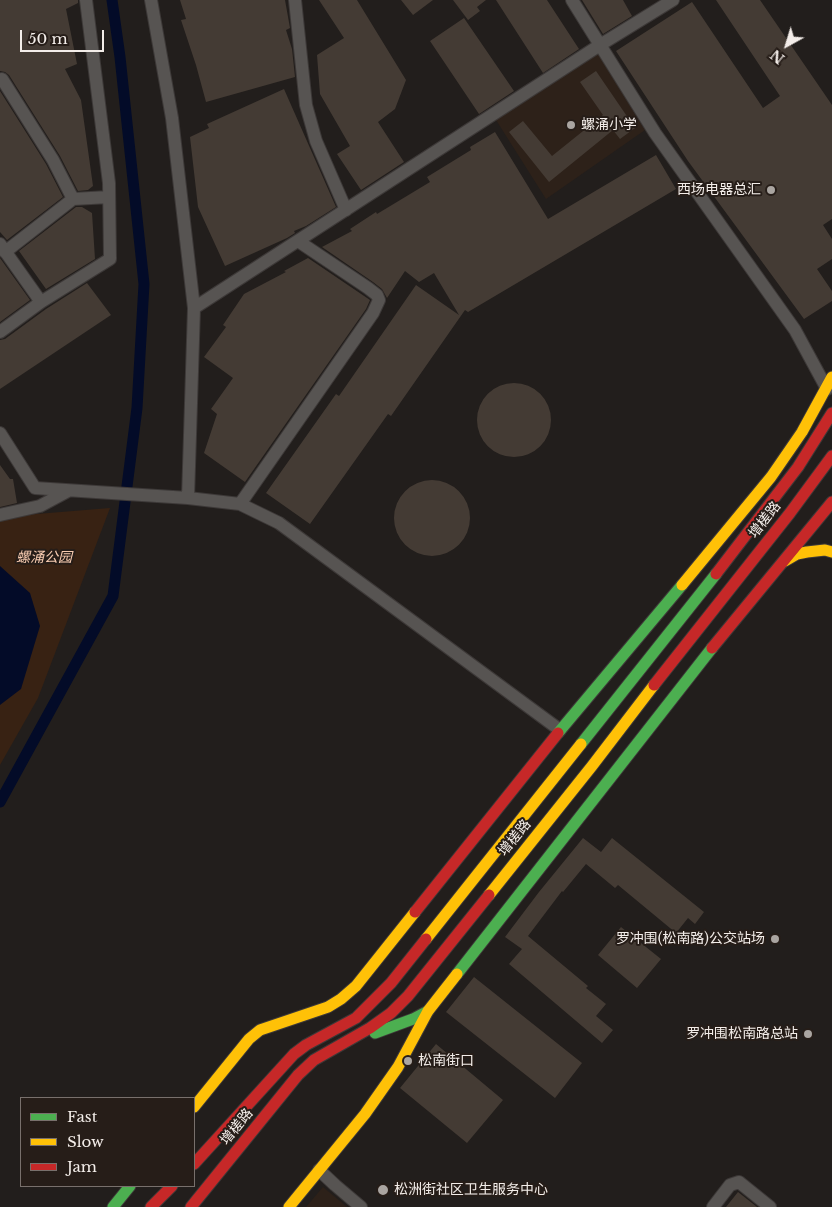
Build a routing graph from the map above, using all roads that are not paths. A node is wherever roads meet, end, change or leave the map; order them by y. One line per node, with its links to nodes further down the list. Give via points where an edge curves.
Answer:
1 (86, 0): 8 (street)
2 (151, 0): 14 (street, via 172,118)
3 (295, 0): 10 (street, via 306,105 316,141)
4 (572, 0): 6 (street)
5 (673, 0): 6 (street)
6 (600, 45): 10 (street); 16 (street, via 655,133)
7 (1, 78): 9 (street, via 53,160)
8 (109, 197): 9 (street); 13 (street, via 110,259)
9 (73, 200): 12 (street)
10 (346, 210): 11 (street)
11 (298, 241): 14 (street); 24 (street, via 368,288 379,300)
12 (2, 248): 13 (street)
13 (41, 302): 15 (street)
14 (194, 308): 22 (street)
15 (0, 332)
16 (829, 383): 18 (main road, 增槎路)
17 (832, 412): 18 (main road); 30 (main road, 增槎路, via 782,488 391,983 356,1018)
18 (802, 432): 28 (main road, 增槎路, via 745,510)
19 (0, 433): 21 (street, via 35,488)
20 (832, 456): 31 (main road, 增槎路, via 592,766 408,996 391,1013)
21 (68, 491): 22 (street); 25 (street, via 40,506)
22 (188, 498): 24 (street)
23 (832, 502): 27 (main road)
24 (240, 504): 28 (street, via 279,523)
25 (0, 515)
26 (832, 552): 27 (main road, via 797,554)
27 (781, 563): 29 (main road)
28 (560, 730): 32 (main road, 增槎路, via 356,986 328,1007 260,1030)
29 (428, 1011): 31 (main road); 34 (main road, via 398,1067)
30 (306, 1045): 33 (main road, 增槎路, via 280,1068); 35 (main road)
31 (338, 1046): 40 (main road, 增槎路, via 314,1060 298,1075)
32 (195, 1106)
33 (195, 1163)
34 (319, 1170): 41 (main road); 42 (street)
35 (195, 1184)
36 (129, 1187): 38 (main road)
37 (171, 1187): 39 (main road)
38 (113, 1207)
39 (152, 1207)
40 (190, 1207)
41 (289, 1207)
42 (361, 1207)
43 (713, 1207): 44 (street, via 730,1185 739,1182)
44 (770, 1207)

